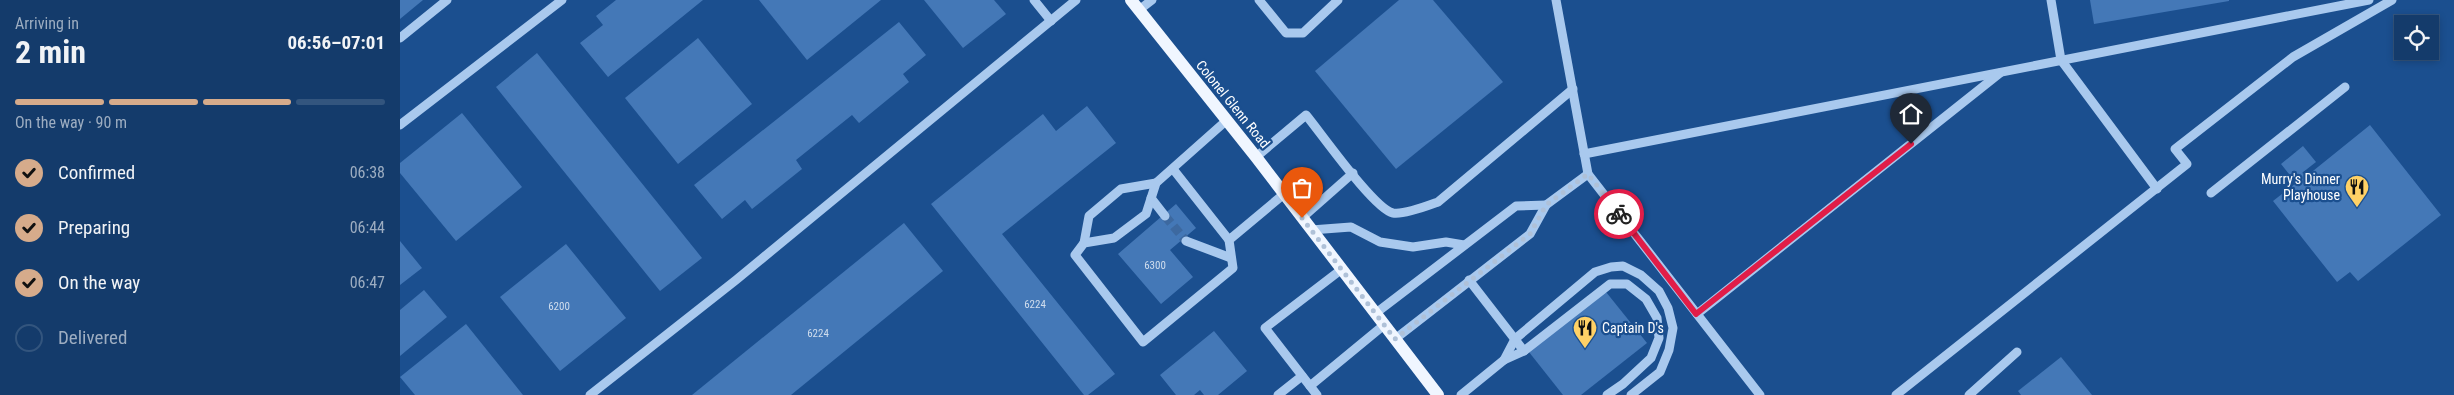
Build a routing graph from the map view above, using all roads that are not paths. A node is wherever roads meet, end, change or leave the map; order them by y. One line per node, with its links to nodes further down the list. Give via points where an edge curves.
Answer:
1 (448, 0): 14 (lane)
2 (562, 0): 20 (lane)
3 (1034, 0): 13 (lane)
4 (1076, 0): 13 (lane)
5 (1152, 0): 12 (lane)
6 (1259, 0): 7 (lane, via 1286,33 1303,33)
7 (1338, 0)
8 (1556, 0): 18 (lane)
9 (2051, 0): 15 (lane)
10 (2369, 0): 15 (lane)
11 (2392, 0): 27 (lane, via 2293,57 2175,149 2187,164)
12 (1135, 5): 19 (main road, Colonel Glenn Road)
13 (1051, 21): 52 (lane, via 736,280)
14 (400, 38)
15 (2061, 60): 16 (lane); 27 (lane)
16 (2002, 71): 21 (lane); 43 (lane)
17 (2344, 87): 28 (lane)
18 (1573, 89): 21 (lane); 24 (lane, via 1438,202 1393,213 1376,203)
19 (1227, 120): 22 (main road, Colonel Glenn Road); 23 (lane)
20 (400, 125)
21 (1584, 154): 25 (lane)
22 (1256, 157): 24 (lane, via 1306,115); 29 (main road, Colonel Glenn Road)
23 (1173, 169): 26 (lane); 35 (lane)
24 (1353, 173): 33 (lane)
25 (1588, 174): 31 (lane); 43 (lane)
26 (1156, 183): 30 (lane); 37 (lane, via 1121,190 1114,195 1089,216)
27 (2157, 189): 60 (lane)
28 (2211, 193)
29 (1284, 194): 33 (main road, Colonel Glenn Road); 35 (lane)
30 (1151, 198): 32 (lane); 37 (lane, via 1146,214 1114,238)
31 (1546, 205): 38 (lane, via 1516,206); 41 (lane, via 1530,234)
32 (1165, 216)
33 (1302, 218): 34 (main road, Colonel Glenn Road)
34 (1311, 230): 38 (lane, via 1351,227 1380,242 1413,247 1446,242); 40 (main road, Colonel Glenn Road)
35 (1228, 240): 39 (lane)
36 (1186, 241): 39 (lane)
37 (1084, 243): 39 (lane, via 1074,255 1142,342 1233,268)
38 (1464, 245): 42 (lane)
39 (1231, 258)
40 (1342, 269): 42 (main road, Colonel Glenn Road); 50 (lane, via 1265,328)
41 (1469, 280): 45 (lane); 46 (lane)
42 (1376, 313): 44 (main road, Colonel Glenn Road)
43 (1696, 314): 59 (lane)
44 (1384, 325): 45 (main road, Colonel Glenn Road); 51 (lane)
45 (1395, 339): 55 (main road, Colonel Glenn Road)
46 (1515, 339): 47 (lane); 49 (lane); 58 (lane, via 1595,272 1624,266 1641,275 1659,291 1673,328 1660,372)
47 (1524, 351): 49 (lane); 57 (lane, via 1610,284 1627,284 1646,298 1657,318 1658,338 1651,358)
48 (2017, 352): 61 (lane)
49 (1504, 360): 56 (lane)
50 (1302, 376): 51 (lane); 53 (lane)
51 (1310, 386): 54 (lane)
52 (590, 395)
53 (1278, 395)
54 (1317, 395)
55 (1438, 395)
56 (1460, 395)
57 (1607, 395)
58 (1631, 395)
59 (1760, 395)
60 (1896, 395)
61 (1969, 395)

